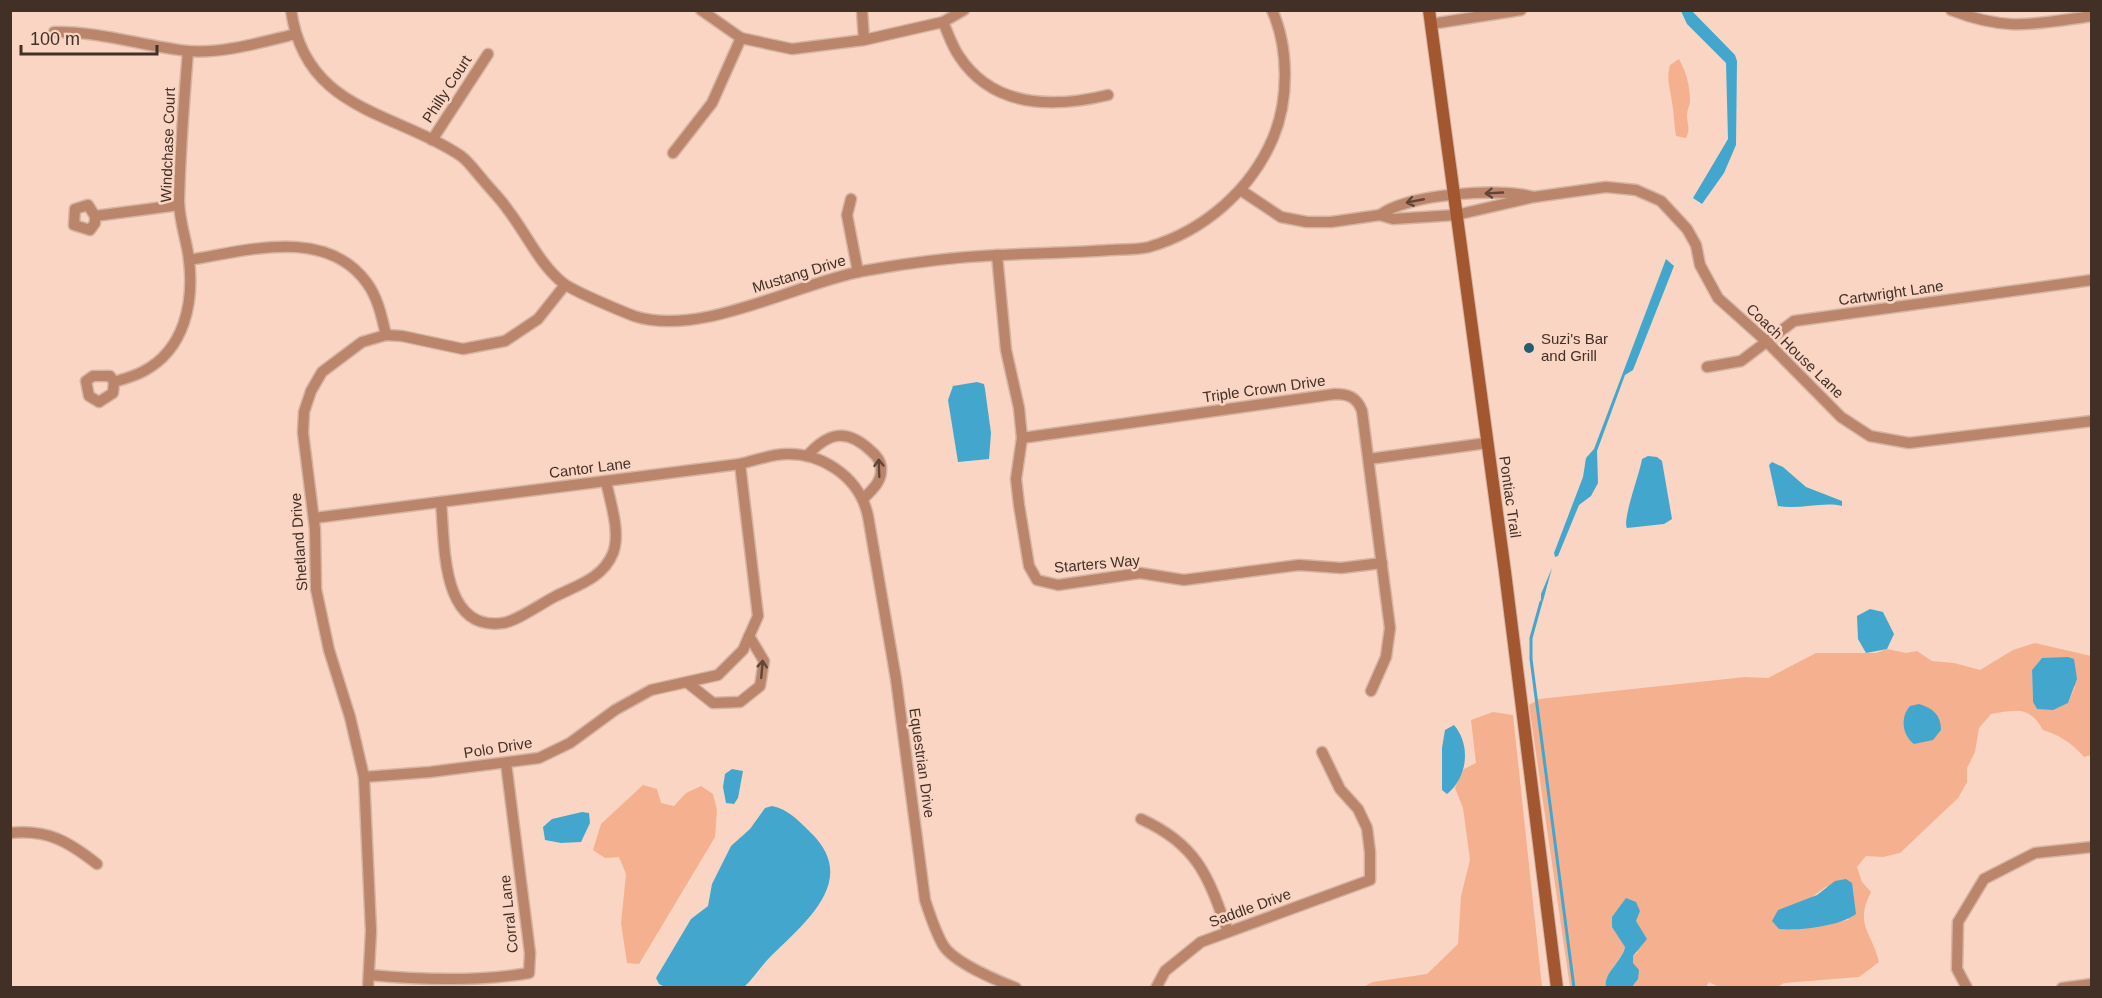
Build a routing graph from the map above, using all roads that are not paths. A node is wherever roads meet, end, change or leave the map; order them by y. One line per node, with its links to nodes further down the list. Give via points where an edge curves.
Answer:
1 (291, 10): 13 (street, Mustang Drive)
2 (701, 10): 14 (street)
3 (862, 10): 15 (street)
4 (964, 10): 10 (street)
5 (1272, 10): 21 (street, Mustang Drive, via 1285,75 1279,124 1264,158)
6 (1429, 10): 11 (main road, Pontiac Trail)
7 (1521, 10): 11 (street)
8 (1951, 10): 9 (street, via 2009,26)
9 (2091, 16)
10 (943, 22): 15 (street); 18 (street, via 959,57 994,91 1027,101 1081,102)
11 (1431, 24): 22 (main road, Pontiac Trail)
12 (54, 32): 16 (street, via 77,31)
13 (296, 33): 16 (street, via 243,46); 19 (street, Mustang Drive, via 305,55 327,84 353,105)
14 (741, 38): 15 (street, via 792,49); 20 (street, via 712,103)
15 (864, 40)
16 (188, 51): 25 (street, Windchase Court)
17 (488, 54): 19 (street, Philly Court)
18 (1108, 95)
19 (432, 140): 33 (street, Mustang Drive, via 463,158)
20 (673, 153)
21 (1242, 191): 28 (street, via 1281,217 1307,222); 29 (street, Mustang Drive, via 1182,233 1147,248)
22 (1454, 195): 23 (street, Coach House Lane, one-way to 22, via 1517,192); 26 (main road, Pontiac Trail); 28 (street, Coach House Lane, one-way to 28, via 1391,207)
23 (1534, 197): 26 (street, Coach House Lane); 35 (street, Coach House Lane, via 1619,187 1661,201 1687,228 1700,265 1718,298)
24 (851, 199): 31 (street, via 848,216)
25 (179, 205): 27 (street); 30 (street, Windchase Court)
26 (1456, 215): 28 (street, Coach House Lane, via 1393,219); 40 (main road, Pontiac Trail)
27 (95, 216)
28 (1380, 216)
29 (997, 255): 31 (street, Mustang Drive); 39 (street, Starters Way, via 1006,350)
30 (189, 260): 34 (street, via 301,246 329,254 367,283); 37 (street, Windchase Court, via 191,296 185,323 167,353 145,371)
31 (858, 272): 33 (street, Mustang Drive, via 725,312 667,322 636,316)
32 (2091, 280): 35 (street, Cartwright Lane, via 1794,321)
33 (565, 285): 34 (street, Shetland Drive, via 538,319 505,341 463,349)
34 (386, 336): 47 (street, Shetland Drive, via 362,342 341,355 322,372 311,391 303,433)
35 (1766, 341): 36 (street, Cartwright Lane, via 1741,361); 38 (street, Coach House Lane, via 1851,426 1887,441 1909,443)
36 (1707, 368)
37 (114, 382)
38 (2091, 421)
39 (1022, 438): 42 (street, Triple Crown Drive, via 1345,394 1360,404); 48 (street, Starters Way, via 1016,480 1019,505 1029,566 1037,580 1044,583 1058,585 1140,573 1184,580 1299,565 1341,568)
40 (1487, 443): 42 (street); 65 (main road, Pontiac Trail)
41 (807, 456): 43 (street, Cantor Lane, via 778,455); 45 (street, via 832,466); 45 (street, one-way to 41, via 878,484 882,471 879,458 860,441 847,435 834,436 819,442)
42 (1369, 459): 48 (street, Triple Crown Drive)
43 (740, 464): 44 (street, Cantor Lane); 49 (street, Polo Drive, via 758,616)
44 (606, 481): 46 (street, Cantor Lane); 46 (street, via 615,528 614,552 601,574 504,623 477,622 462,608 448,583)
45 (864, 498): 63 (street, Equestrian Drive, via 896,679 925,900 944,947 983,975)
46 (441, 502): 47 (street, Cantor Lane)
47 (314, 518): 54 (street, Shetland Drive, via 316,590)
48 (1382, 563): 51 (street, Triple Crown Drive, via 1389,642)
49 (749, 636): 50 (street, Polo Drive, via 743,650 718,675); 50 (street, one-way to 49, via 713,703 740,702 760,686 764,661)
50 (689, 684): 53 (street, Polo Drive, via 651,690 570,743 538,758)
51 (1371, 691)
52 (1322, 752): 59 (street, Saddle Drive, via 1340,789 1358,809 1367,828 1370,880)
53 (506, 763): 54 (street, Polo Drive); 60 (street, Corral Lane, via 530,953 529,974 423,980)
54 (363, 777): 60 (street, Shetland Drive, via 371,931)
55 (1141, 819): 59 (street, via 1161,828 1184,846 1208,876)
56 (10, 833): 58 (street, via 54,837 70,843)
57 (2091, 848): 66 (street, via 2035,853 1984,879 1958,922 1957,969)
58 (97, 864)
59 (1228, 932): 64 (street, Saddle Drive, via 1201,942 1165,971)
60 (369, 975): 62 (street, Shetland Drive)
61 (2091, 984): 67 (street)
62 (368, 987)
63 (1016, 987)
64 (1156, 987)
65 (1557, 987)
66 (1968, 987)
67 (2062, 987)

